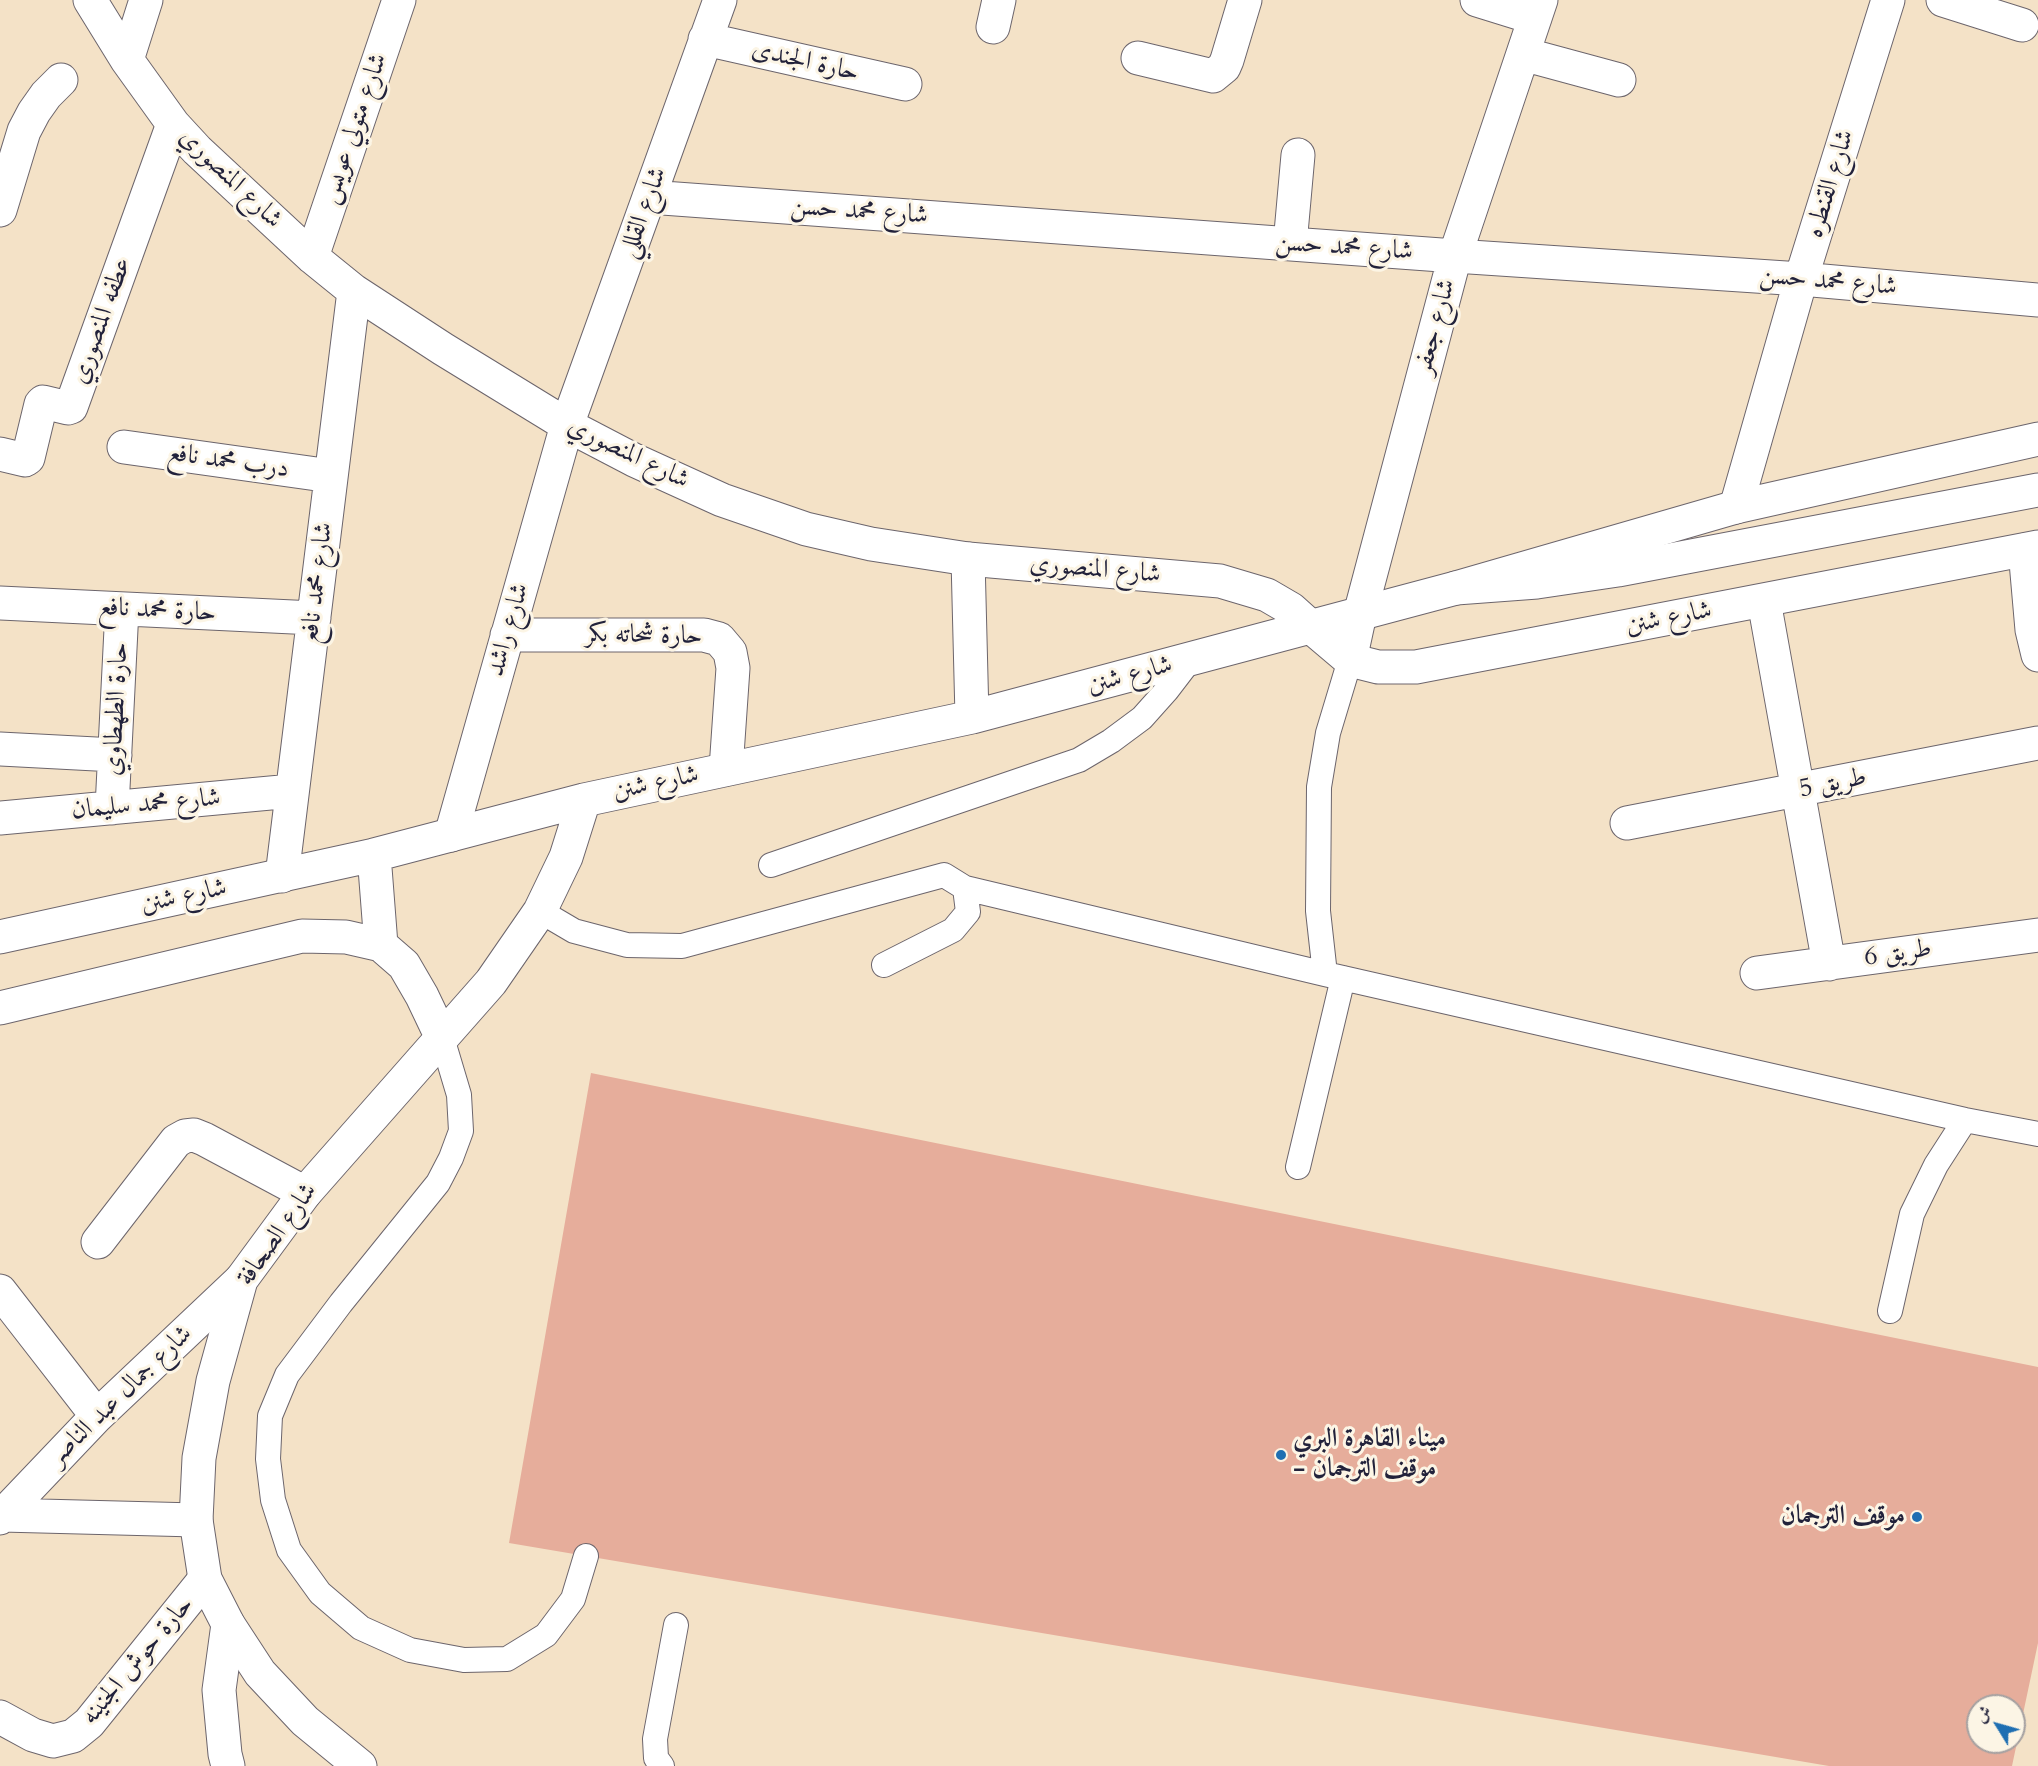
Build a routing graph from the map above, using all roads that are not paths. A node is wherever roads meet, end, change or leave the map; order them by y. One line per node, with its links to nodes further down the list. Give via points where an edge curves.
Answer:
1 (90, 0): 14 (main road, شارع المنصوري)
2 (146, 0): 14 (main road)
3 (399, 0): 24 (main road, شارع متولي عويس)
4 (720, 0): 11 (main road, شارع القللي)
5 (1245, 0): 13 (main road, via 1227,60 1213,75)
6 (1477, 0): 9 (main road)
7 (1888, 0): 25 (main road, شارع القنطره)
8 (1943, 0): 10 (main road)
9 (1538, 9): 12 (main road, شارع جعفر)
10 (2022, 25)
11 (705, 39): 17 (main road, حارة الجندى); 20 (main road, شارع القللي)
12 (1523, 54): 16 (main road); 23 (main road, شارع جعفر)
13 (1138, 58)
14 (127, 60): 18 (main road, شارع المنصوري)
15 (62, 80): 21 (main road, via 46,95 24,131)
16 (1619, 80)
17 (905, 84)
18 (173, 124): 24 (main road, شارع المنصوري); 31 (main road, عطفه المنصوري, via 71,407 43,402 28,458)
19 (1298, 155): 22 (main road)
20 (649, 197): 22 (main road, شارع محمد حسن); 28 (main road, شارع القللي)
21 (0, 210)
22 (1290, 244): 23 (main road, شارع محمد حسن)
23 (1455, 256): 25 (main road, شارع محمد حسن); 41 (main road, شارع جعفر)
24 (312, 257): 26 (main road, شارع المنصوري)
25 (1801, 279): 27 (main road, شارع محمد حسن); 34 (main road, شارع القنطره)
26 (354, 291): 28 (main road, شارع المنصوري); 32 (main road, شارع محمد نافع)
27 (2038, 300)
28 (567, 425): 36 (main road, شارع المنصوري, via 722,500 806,529); 44 (main road, شارع راشد)
29 (2038, 439): 34 (main road, شارع شنن)
30 (124, 447): 32 (main road, درب محمد نافع)
31 (0, 454)
32 (331, 476): 42 (main road, شارع محمد نافع)
33 (2038, 490): 37 (main road, via 1618,570)
34 (1736, 507): 37 (main road, شارع شنن)
35 (2031, 549): 38 (main road, شارع شنن); 45 (main road, via 2032,630)
36 (968, 559): 43 (main road, شارع المنصوري, via 1220,581 1267,595); 48 (main road)
37 (1456, 588): 41 (main road, شارع شنن)
38 (1764, 601): 47 (main road, شارع شنن, via 1416,667 1378,667); 53 (main road)
39 (0, 603): 40 (main road, حارة محمد نافع)
40 (122, 609): 42 (main road, حارة محمد نافع); 51 (main road, حارة الطهطاوي)
41 (1360, 614): 43 (main road, شارع شنن); 47 (main road, شارع جعفر)
42 (314, 618): 54 (main road, شارع محمد نافع)
43 (1311, 627): 46 (main road, شارع شنن); 47 (main road, شارع شنن)
44 (507, 635): 52 (main road, حارة شحاته بكر, via 704,635 719,639 730,652 733,668); 59 (main road, شارع راشد)
45 (2038, 655)
46 (1190, 660): 48 (main road, شارع شنن); 61 (lane, via 1142,718 1079,760)
47 (1350, 660): 71 (lane, via 1328,733 1319,787 1318,911)
48 (972, 717): 52 (main road, شارع شنن)
49 (2038, 744): 53 (main road, طريق 5)
50 (0, 749): 51 (main road)
51 (115, 754): 56 (main road, حارة الطهطاوي)
52 (726, 769): 55 (main road, شارع شنن)
53 (1798, 790): 58 (main road, طريق 5); 68 (main road)
54 (292, 791): 56 (main road, شارع محمد سليمان); 62 (main road, شارع محمد نافع)
55 (584, 800): 59 (main road, شارع شنن); 64 (main road, شارع الصحافة, via 566,857)
56 (112, 808): 57 (main road, شارع محمد سليمان)
57 (0, 818)
58 (1627, 824)
59 (451, 835): 60 (main road, شارع شنن)
60 (374, 855): 62 (main road, شارع شنن); 67 (main road)
61 (771, 865)
62 (282, 876): 66 (main road, شارع شنن)
63 (965, 888): 64 (lane, via 944,875 682,946 627,945 574,931); 69 (lane, via 968,912 953,930); 71 (lane)
64 (540, 911): 73 (main road, شارع الصحافة, via 491,982)
65 (2038, 935): 68 (main road, طريق 6)
66 (0, 937)
67 (381, 945): 72 (main road, via 346,937 302,936); 73 (main road, via 404,965)
68 (1829, 964): 70 (main road, طريق 6)
69 (884, 965)
70 (1757, 973)
71 (1334, 976): 74 (lane); 76 (lane)
72 (0, 1008)
73 (442, 1038): 77 (main road, شارع الصحافة); 85 (lane, via 459,1095 461,1131 438,1182 287,1375 270,1416 268,1459 273,1500 289,1550 320,1593 361,1628 410,1650 464,1660 507,1659 546,1635 573,1599)
74 (1965, 1120): 75 (lane); 81 (lane, via 1936,1165 1912,1214)
75 (2038, 1134)
76 (1298, 1167)
77 (305, 1193): 78 (main road, via 204,1139 185,1136 176,1141); 79 (main road, شارع الصحافة)
78 (98, 1242)
79 (241, 1280): 82 (main road, شارع جمال عبد الناصر); 84 (main road, شارع الصحافة, via 213,1381 198,1458)
80 (0, 1291): 82 (main road)
81 (1890, 1311)
82 (97, 1416): 83 (main road, شارع جمال عبد الناصر)
83 (1, 1515): 84 (main road, شارع جمال عبد الناصر)
84 (196, 1521): 86 (main road, شارع الصحافة)
85 (586, 1556)
86 (205, 1579): 87 (main road, شارع الصحافة); 90 (main road, حارة حوش الجنينه, via 89,1723)
87 (228, 1624): 91 (main road, via 219,1690); 92 (main road, شارع الصحافة, via 261,1673 305,1721)
88 (676, 1624): 93 (lane, via 655,1739 656,1758)
89 (0, 1717): 90 (main road, حارة حوش الجنينه, via 33,1735)
90 (47, 1753)
91 (228, 1766)
92 (360, 1766)
93 (662, 1766)

